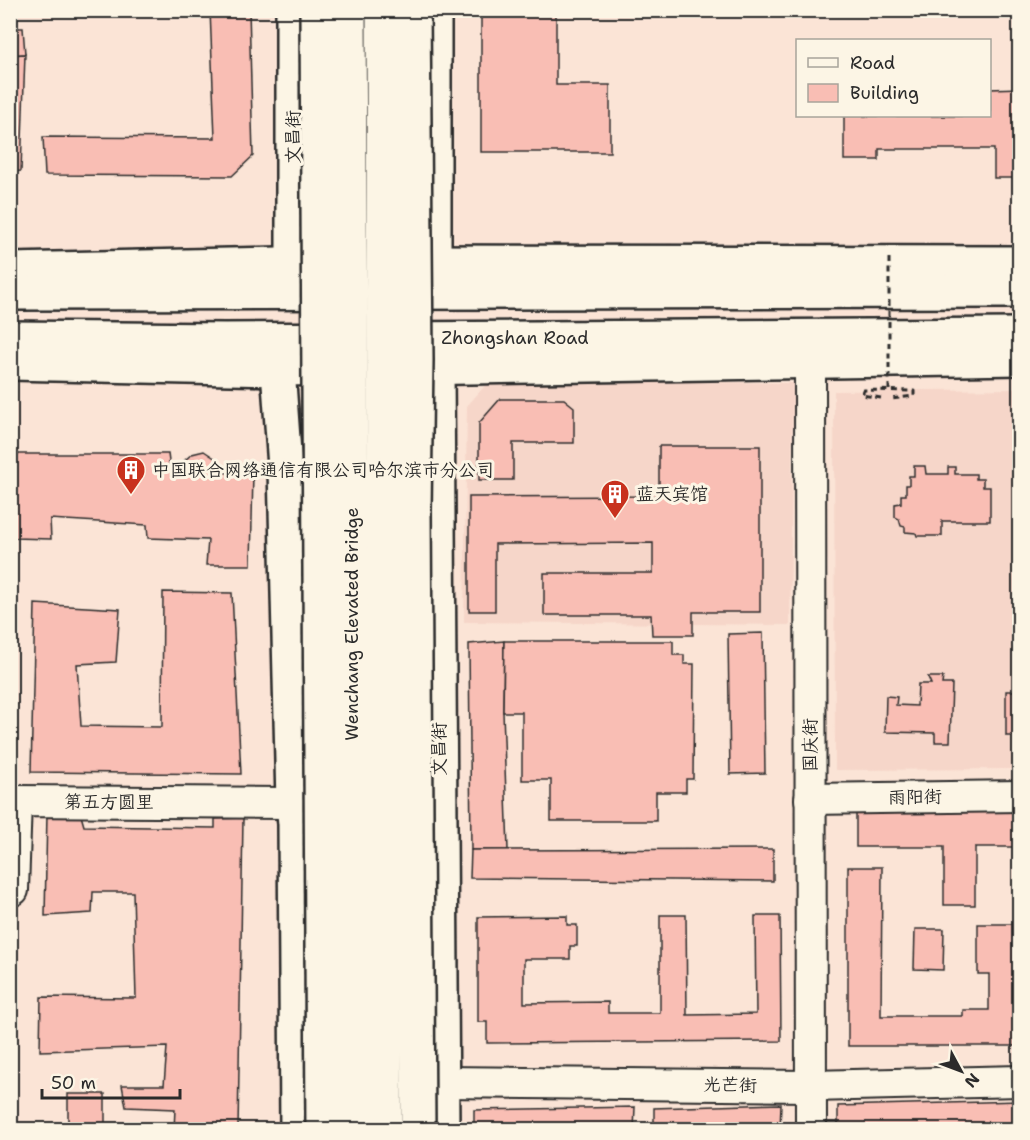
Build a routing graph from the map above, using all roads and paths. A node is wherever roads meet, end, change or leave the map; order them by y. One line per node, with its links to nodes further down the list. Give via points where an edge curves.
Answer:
1 (293, 10): 12 (main road, 文昌街)
2 (317, 10): 12 (main road, bridge)
3 (349, 10): 7 (main road, Wenchang Elevated Bridge, bridge)
4 (383, 10): 25 (main road, Wenchang Elevated Bridge, bridge)
5 (414, 10): 20 (main road, bridge)
6 (434, 10): 9 (main road)
7 (350, 166): 12 (main road, bridge); 35 (main road, Wenchang Elevated Bridge, bridge)
8 (889, 258): 22 (path, bridge)
9 (434, 262): 10 (main road); 12 (main road)
10 (1020, 263)
11 (10, 270): 12 (main road)
12 (305, 271): 34 (main road, bridge)
13 (1020, 291): 14 (main road)
14 (10, 293)
15 (1020, 334): 16 (main road, Zhongshan Road)
16 (10, 338)
17 (1020, 358): 18 (main road)
18 (810, 361): 20 (main road); 27 (street, 国庆街)
19 (10, 363): 21 (main road)
20 (427, 364): 21 (main road); 25 (main road, bridge); 31 (main road, 文昌街); 37 (main road, bridge, via 414,522)
21 (278, 369): 28 (main road, via 285,466)
22 (889, 390): 23 (path, via 864,390 862,395); 24 (path, via 915,391 914,396)
23 (881, 398)
24 (891, 399)
25 (384, 455): 36 (main road, Wenchang Elevated Bridge, bridge)
26 (1020, 796): 27 (street, 雨阳街)
27 (810, 799): 32 (street, 国庆街)
28 (292, 803): 29 (street, 第五方圆里, via 16,801); 33 (main road)
29 (10, 890)
30 (1020, 1081): 32 (street, 光芒街)
31 (441, 1082): 32 (street, 光芒街); 38 (main road, 文昌街)
32 (811, 1086): 39 (street, 国庆街)
33 (297, 1130)
34 (323, 1130)
35 (355, 1130)
36 (385, 1130)
37 (418, 1130)
38 (442, 1130)
39 (811, 1130)

